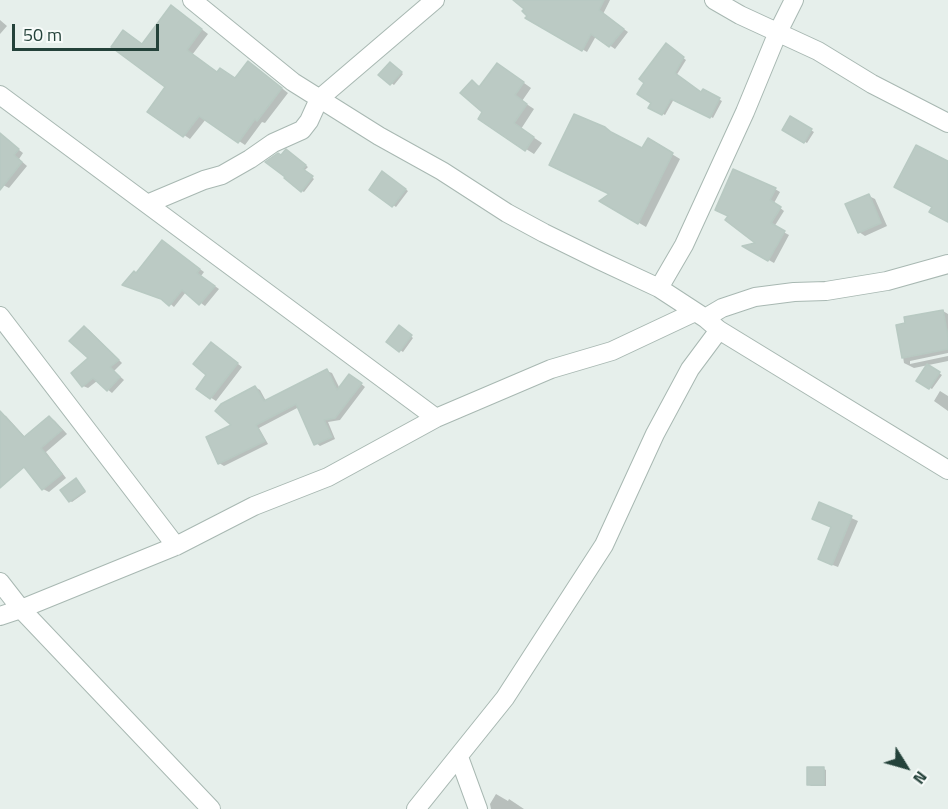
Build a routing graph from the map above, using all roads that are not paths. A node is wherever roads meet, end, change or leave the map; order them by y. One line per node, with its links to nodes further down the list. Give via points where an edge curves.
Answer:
1 (192, 0): 7 (street)
2 (435, 0): 7 (street)
3 (714, 0): 5 (street)
4 (794, 0): 5 (street)
5 (778, 32): 8 (street); 11 (street, via 684,245)
6 (0, 95): 9 (street)
7 (319, 99): 9 (street, via 303,130 273,142 222,175); 11 (street, via 507,213)
8 (948, 123)
9 (147, 204): 15 (street)
10 (948, 264): 12 (street, via 888,281 755,297)
11 (659, 288): 12 (street)
12 (700, 315): 14 (street); 15 (street, via 612,351 551,369)
13 (0, 316): 17 (street)
14 (719, 330): 16 (street); 21 (street, via 690,369 655,434 604,545 505,699)
15 (436, 418): 17 (street, via 328,477 254,506)
16 (948, 470)
17 (176, 546): 19 (street)
18 (0, 582): 19 (street)
19 (21, 609): 20 (street); 22 (street)
20 (0, 616)
21 (459, 757): 23 (street); 24 (street)
22 (211, 809)
23 (416, 809)
24 (478, 809)

